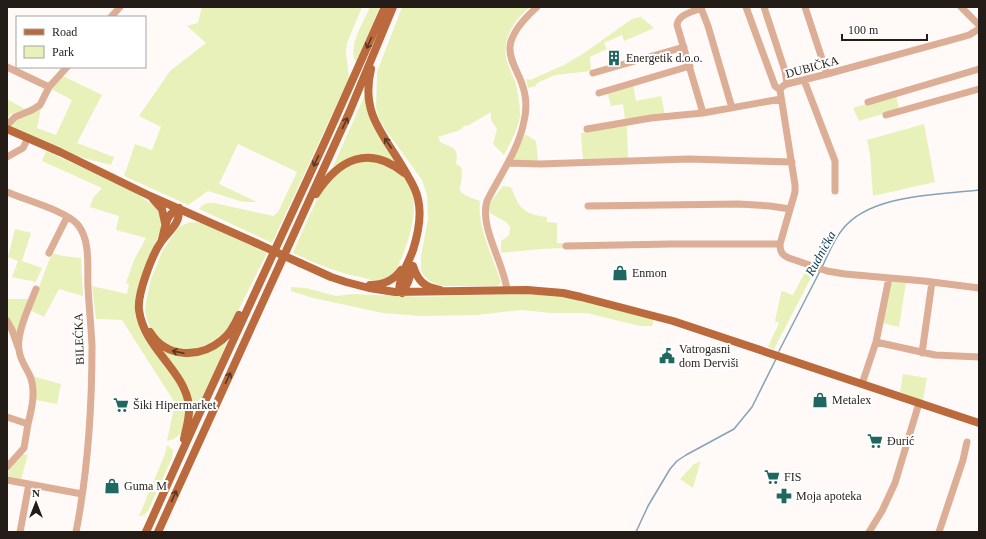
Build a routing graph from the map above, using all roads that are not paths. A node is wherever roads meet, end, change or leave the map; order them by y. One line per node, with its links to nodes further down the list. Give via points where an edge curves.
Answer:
1 (120, 7): 10 (street)
2 (384, 7): 56 (main road, one-way to 56)
3 (393, 7): 11 (main road)
4 (537, 7): 38 (street, via 516,30 510,47 514,65 523,85 525,104 524,121 518,142)
5 (746, 7): 25 (street, via 774,86)
6 (764, 7): 22 (street)
7 (805, 7): 20 (street)
8 (960, 7): 12 (street)
9 (701, 8): 14 (street, via 681,17 677,22); 29 (street)
10 (112, 16)
11 (386, 22): 39 (main road, one-way to 11, via 380,132 370,107 370,71); 50 (main road, one-way to 11, via 349,113)
12 (979, 25)
13 (979, 29): 20 (street, DUBIČKA, via 955,39)
14 (684, 47): 15 (street); 19 (street)
15 (690, 66): 26 (street); 30 (street)
16 (7, 67): 23 (street)
17 (65, 68): 23 (street)
18 (979, 69): 28 (street)
19 (593, 73)
20 (827, 74): 21 (street, DUBIČKA)
21 (804, 80): 22 (street, DUBIČKA); 40 (street, via 835,161)
22 (787, 84): 25 (street, DUBIČKA)
23 (49, 87): 32 (street, via 40,105 15,117)
24 (979, 89): 31 (street)
25 (780, 90): 27 (street, DUBIČKA)
26 (599, 93)
27 (781, 99): 29 (street); 37 (street, DUBIČKA)
28 (868, 102)
29 (732, 108): 30 (street)
30 (703, 113): 34 (street, via 651,118)
31 (886, 115)
32 (7, 125)
33 (7, 129): 35 (main road)
34 (587, 129)
35 (28, 138): 36 (street, via 23,148); 42 (main road)
36 (7, 157)
37 (792, 162): 38 (street, via 689,159); 45 (street, DUBIČKA, via 795,192)
38 (508, 163): 63 (street, via 487,201 485,216 505,276)
39 (408, 176): 50 (main road, via 392,164 378,158 362,158 349,162 328,177); 54 (main road, via 418,199 419,211)
40 (835, 191)
41 (7, 192): 46 (street, BILEĆKA)
42 (150, 196): 44 (main road); 48 (main road, via 162,209)
43 (588, 206): 45 (street, via 739,204)
44 (179, 208): 47 (main road); 48 (main road, via 170,214); 49 (main road, via 180,216)
45 (790, 210): 52 (street, DUBIČKA)
46 (66, 217): 55 (street); 82 (street, BILEĆKA, via 78,225 84,234 87,256 92,344 88,438)
47 (203, 219): 49 (main road, via 187,219); 60 (main road, bridge, via 331,277)
48 (165, 223): 51 (main road)
49 (174, 227): 51 (main road)
50 (294, 234): 86 (main road, one-way to 50)
51 (161, 242): 66 (main road, via 143,283 139,301)
52 (780, 244): 53 (street); 58 (street, via 784,256 816,267)
53 (566, 246)
54 (412, 252): 57 (main road); 60 (main road, via 395,277 375,285); 65 (main road, via 402,275)
55 (49, 254)
56 (268, 264): 66 (main road, one-way to 66, via 261,270 231,330 208,349 191,353 168,349 152,336); 78 (main road)
57 (413, 266): 64 (main road, via 417,278 423,284 434,289); 65 (main road, via 408,282)
58 (889, 278): 59 (street); 68 (street)
59 (932, 282): 61 (street); 70 (street)
60 (355, 284): 65 (main road)
61 (979, 288)
62 (36, 289): 69 (street, via 23,322)
63 (507, 290): 64 (main road); 72 (main road, via 546,291 581,297 666,319)
64 (463, 292): 65 (main road)
65 (400, 293)
66 (141, 318): 78 (main road, via 148,338 186,394 189,413)
67 (7, 321): 69 (street)
68 (876, 342): 70 (street); 72 (street)
69 (18, 349): 76 (street, via 32,389 33,404)
70 (922, 353): 71 (street)
71 (979, 357)
72 (862, 384): 73 (main road)
73 (919, 403): 75 (main road); 87 (street, via 895,483)
74 (7, 417): 76 (street)
75 (979, 423)
76 (28, 424): 79 (street, via 24,448)
77 (966, 442): 88 (street, via 965,456)
78 (183, 451): 85 (main road)
79 (7, 467)
80 (7, 480): 81 (street)
81 (29, 484): 82 (street); 83 (street)
82 (82, 494): 84 (street, BILEĆKA)
83 (20, 532)
84 (76, 532)
85 (146, 532)
86 (158, 532)
87 (869, 532)
88 (940, 532)

